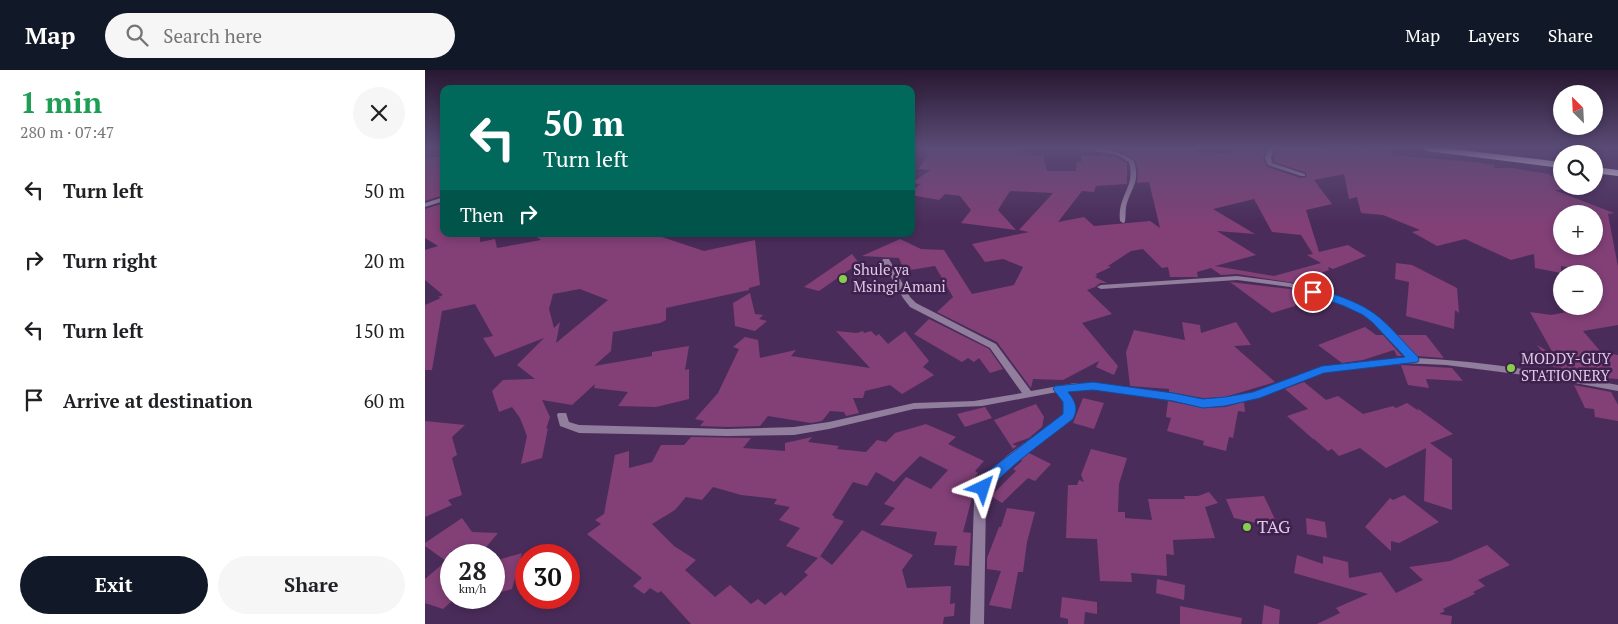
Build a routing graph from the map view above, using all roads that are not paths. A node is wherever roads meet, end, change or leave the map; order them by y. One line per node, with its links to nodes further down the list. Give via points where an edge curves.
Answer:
1 (1133, 174): 6 (street, via 1134,182 1121,212)
2 (1300, 174): 3 (street)
3 (1303, 175)
4 (440, 200): 5 (street)
5 (425, 205)
6 (1123, 220)
7 (886, 261): 12 (street, via 913,305 993,346)
8 (1101, 287): 9 (street, via 1237,278 1296,285 1367,313)
9 (1413, 360): 10 (street, via 1548,375); 11 (street, via 1322,370 1255,396 1225,402 1203,403 1093,386)
10 (1618, 388)
11 (1059, 389): 12 (street); 14 (street, via 1069,401 1069,416 1008,462 983,488)
12 (1028, 394): 13 (street, via 967,405 914,407 817,429 777,432 579,429 564,424)
13 (561, 415)
14 (977, 624)

